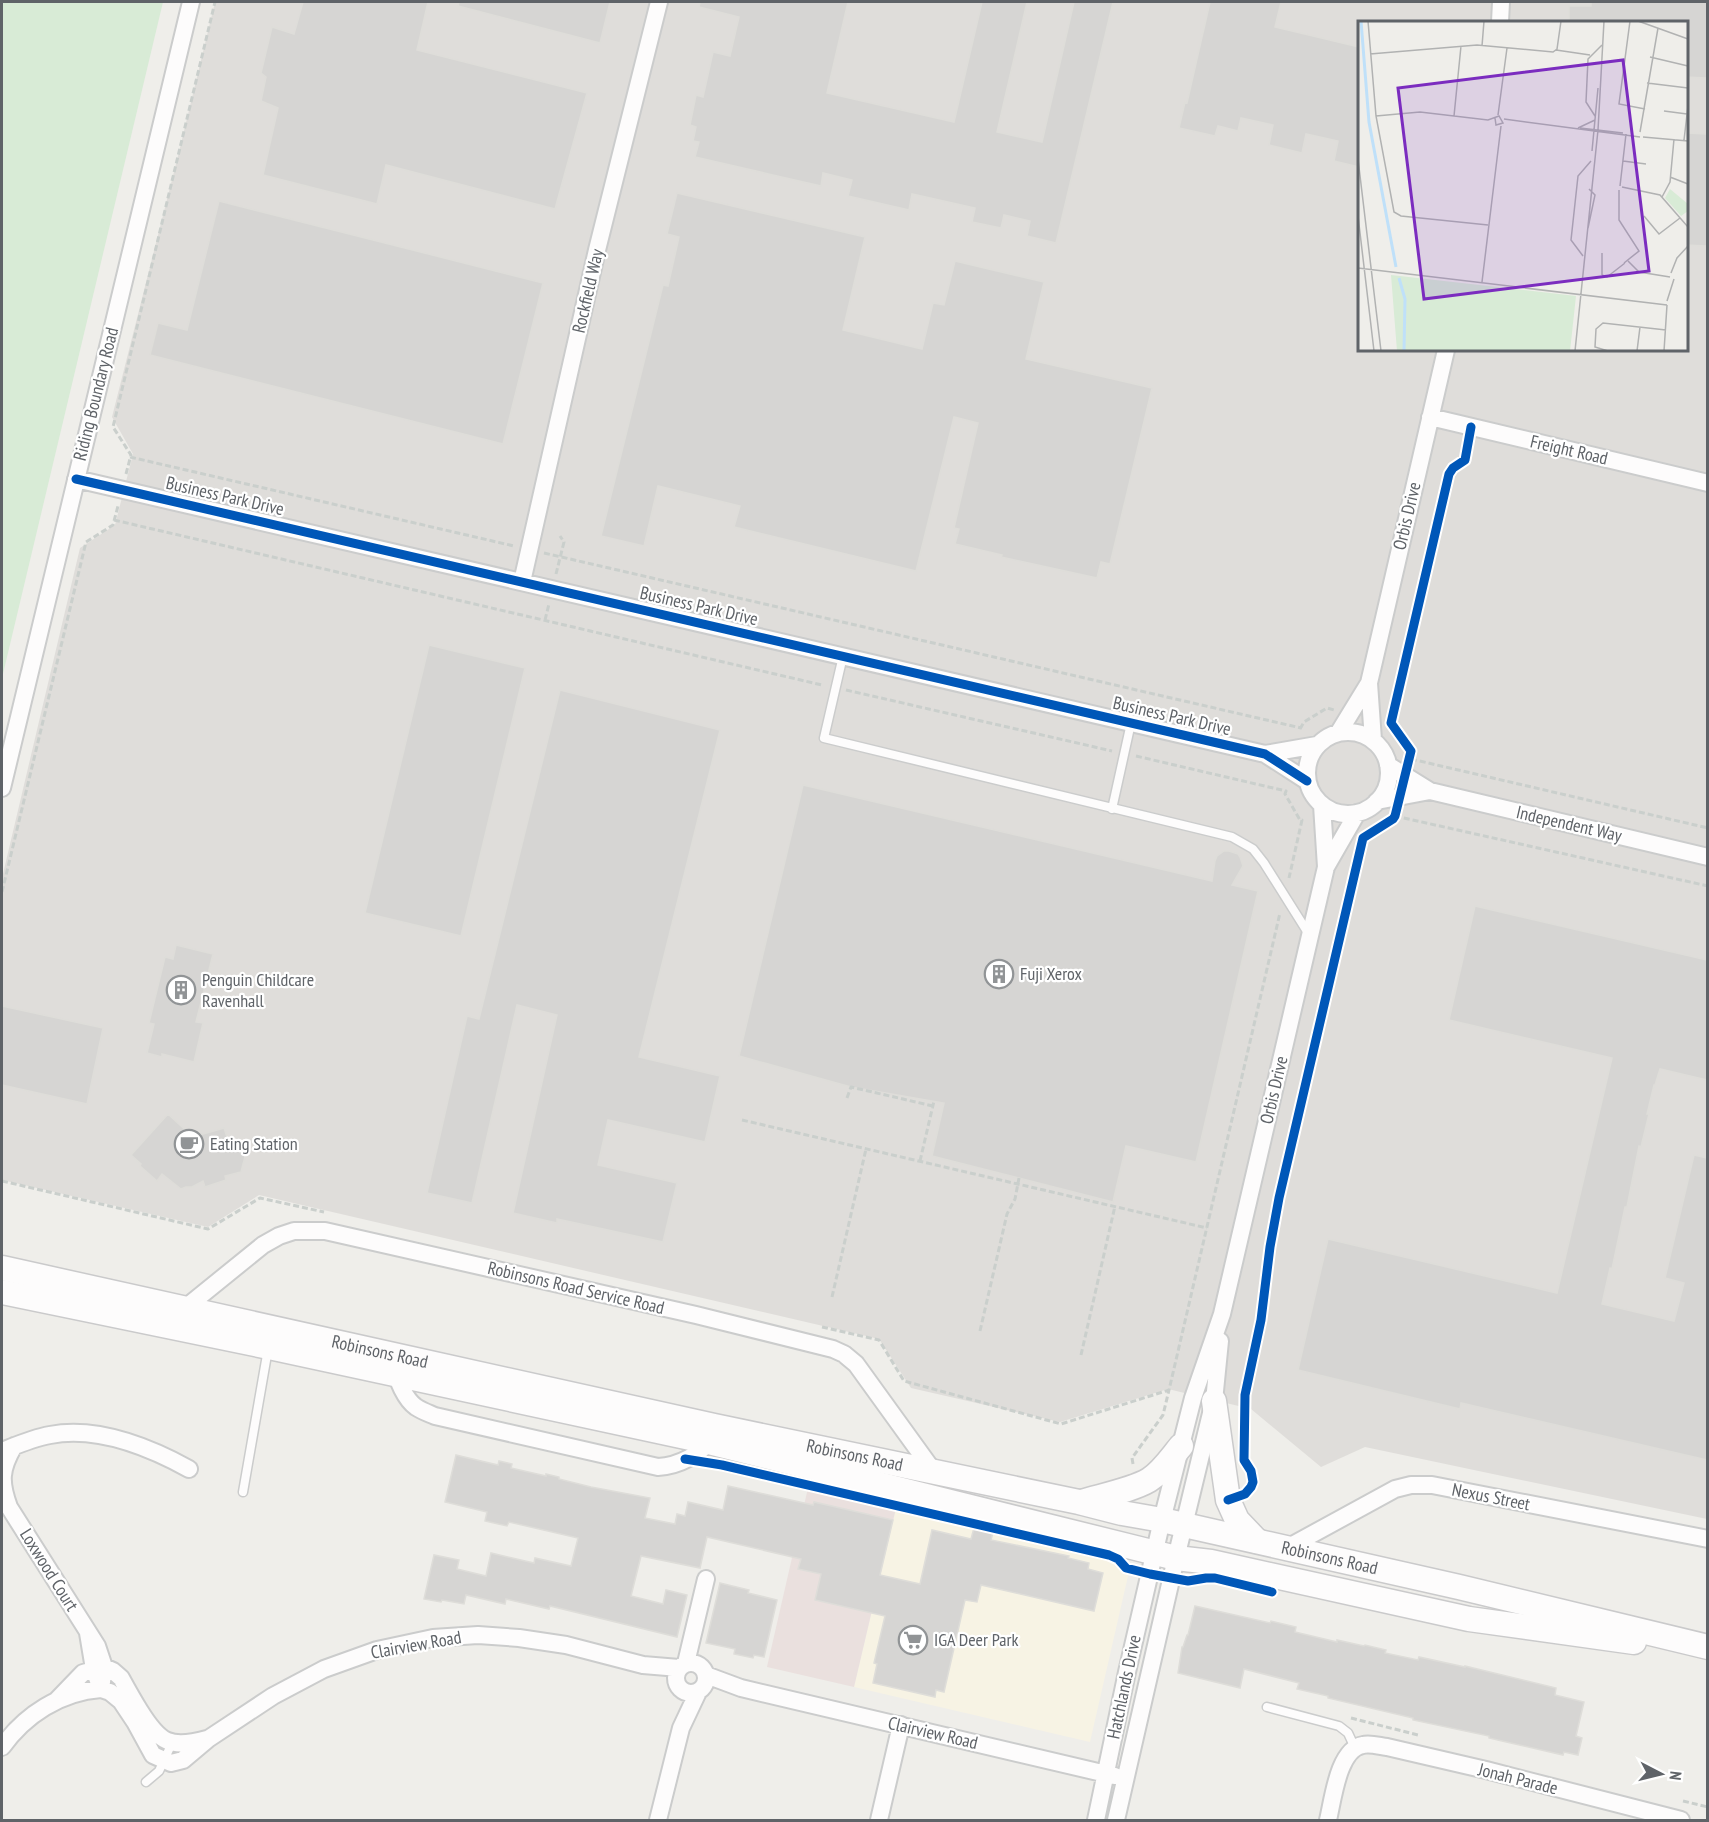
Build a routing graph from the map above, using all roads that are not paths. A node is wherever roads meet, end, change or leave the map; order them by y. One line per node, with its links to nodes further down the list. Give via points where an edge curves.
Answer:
1 (191, 2): 7 (street, Riding Boundary Road)
2 (659, 2): 9 (street, Rockfield Way, via 597,250)
3 (1501, 2): 4 (street)
4 (1500, 21)
5 (1446, 351): 6 (street, Orbis Drive)
6 (1430, 417): 8 (street, Freight Road); 11 (street, Orbis Drive)
7 (76, 479): 9 (street, Business Park Drive); 19 (street, Riding Boundary Road)
8 (1707, 483)
9 (522, 582): 10 (street, Business Park Drive)
10 (843, 656): 12 (street, Business Park Drive); 23 (lane, via 824,738)
11 (1369, 683): 13 (street, Orbis Drive); 14 (street, Orbis Drive)
12 (1131, 723): 16 (street, Business Park Drive); 23 (lane)
13 (1339, 732): 14 (street, via 1351,731); 15 (street)
14 (1373, 740): 17 (street)
15 (1317, 745): 16 (street, Business Park Drive); 18 (street, via 1310,756)
16 (1265, 754): 18 (street, Business Park Drive)
17 (1388, 765): 20 (street, Independent Way); 21 (street, via 1385,790)
18 (1307, 781): 22 (street)
19 (2, 788)
20 (1430, 791): 21 (street, Independent Way); 25 (street, Independent Way)
21 (1377, 801): 24 (street)
22 (1322, 805): 24 (street, via 1339,812); 26 (street, Orbis Drive)
23 (1112, 809): 27 (lane, via 1232,837 1253,849)
24 (1357, 813): 26 (street, Orbis Drive)
25 (1707, 856)
26 (1326, 867): 27 (street, Orbis Drive)
27 (1310, 936): 31 (street, Orbis Drive)
28 (2, 1268): 30 (main road, Robinsons Road)
29 (2, 1292): 32 (main road, Robinsons Road)
30 (183, 1309): 32 (main road, Robinsons Road); 39 (street, Robinsons Road Service Road, via 279,1236 294,1231 325,1231 833,1349 856,1364)
31 (1222, 1314): 34 (street, Orbis Drive); 36 (street, Orbis Drive)
32 (270, 1337): 33 (main road, Robinsons Road); 40 (lane)
33 (396, 1365): 35 (main road, Robinsons Road); 35 (street, via 414,1405 435,1416 658,1467 677,1463 703,1449)
34 (1214, 1401): 43 (street, Orbis Drive); 45 (main road, via 1228,1500 1237,1520)
35 (711, 1434): 39 (main road, Robinsons Road); 47 (main road, Robinsons Road)
36 (1181, 1446): 41 (main road, via 1149,1480); 43 (street, Orbis Drive)
37 (8, 1449): 38 (street, Loxwood Court, via 52,1434 94,1434 144,1447); 42 (street, Loxwood Court, via 2,1479)
38 (189, 1469)
39 (934, 1472): 41 (main road, Robinsons Road)
40 (243, 1492)
41 (1079, 1502): 43 (main road, Robinsons Road)
42 (5, 1503): 50 (street, Loxwood Court, via 97,1646)
43 (1173, 1523): 45 (main road, Robinsons Road); 47 (street)
44 (1707, 1539): 46 (street, Nexus Street, via 1432,1485 1411,1485 1377,1498)
45 (1257, 1542): 46 (main road, Robinsons Road)
46 (1287, 1548): 49 (main road, Robinsons Road)
47 (1166, 1556): 49 (main road, Robinsons Road, via 1212,1562 1469,1619); 61 (street, Hatchlands Drive, via 1127,1672); 62 (street, Hatchlands Drive)
48 (706, 1579): 51 (street, via 696,1623)
49 (1707, 1649)
50 (99, 1668): 52 (street); 53 (street, via 83,1673); 57 (street, Loxwood Court, via 113,1671 121,1678 152,1731)
51 (691, 1678): 55 (street, Clairview Road); 56 (street, Clairview Road, via 566,1645 477,1635 433,1638 377,1650 324,1669 273,1696); 64 (street)
52 (100, 1689): 53 (street); 60 (street, via 121,1701 153,1755)
53 (57, 1700): 58 (street, via 15,1729)
54 (1267, 1707): 59 (lane, via 1339,1726 1348,1733)
55 (901, 1725): 61 (street, Clairview Road); 65 (street)
56 (208, 1739): 57 (street, Clairview Road); 60 (street, Clairview Road, via 183,1760)
57 (172, 1743): 60 (lane)
58 (2, 1747)
59 (1354, 1748): 68 (street, via 1341,1768); 69 (street, Jonah Parade, via 1370,1744 1387,1747)
60 (164, 1761): 63 (lane)
61 (1105, 1774): 62 (street, Clairview Road); 66 (street, Hatchlands Drive)
62 (1125, 1778): 67 (street, Hatchlands Drive)
63 (146, 1782)
64 (658, 1821)
65 (879, 1821)
66 (1096, 1821)
67 (1116, 1821)
68 (1328, 1821)
69 (1681, 1821)

